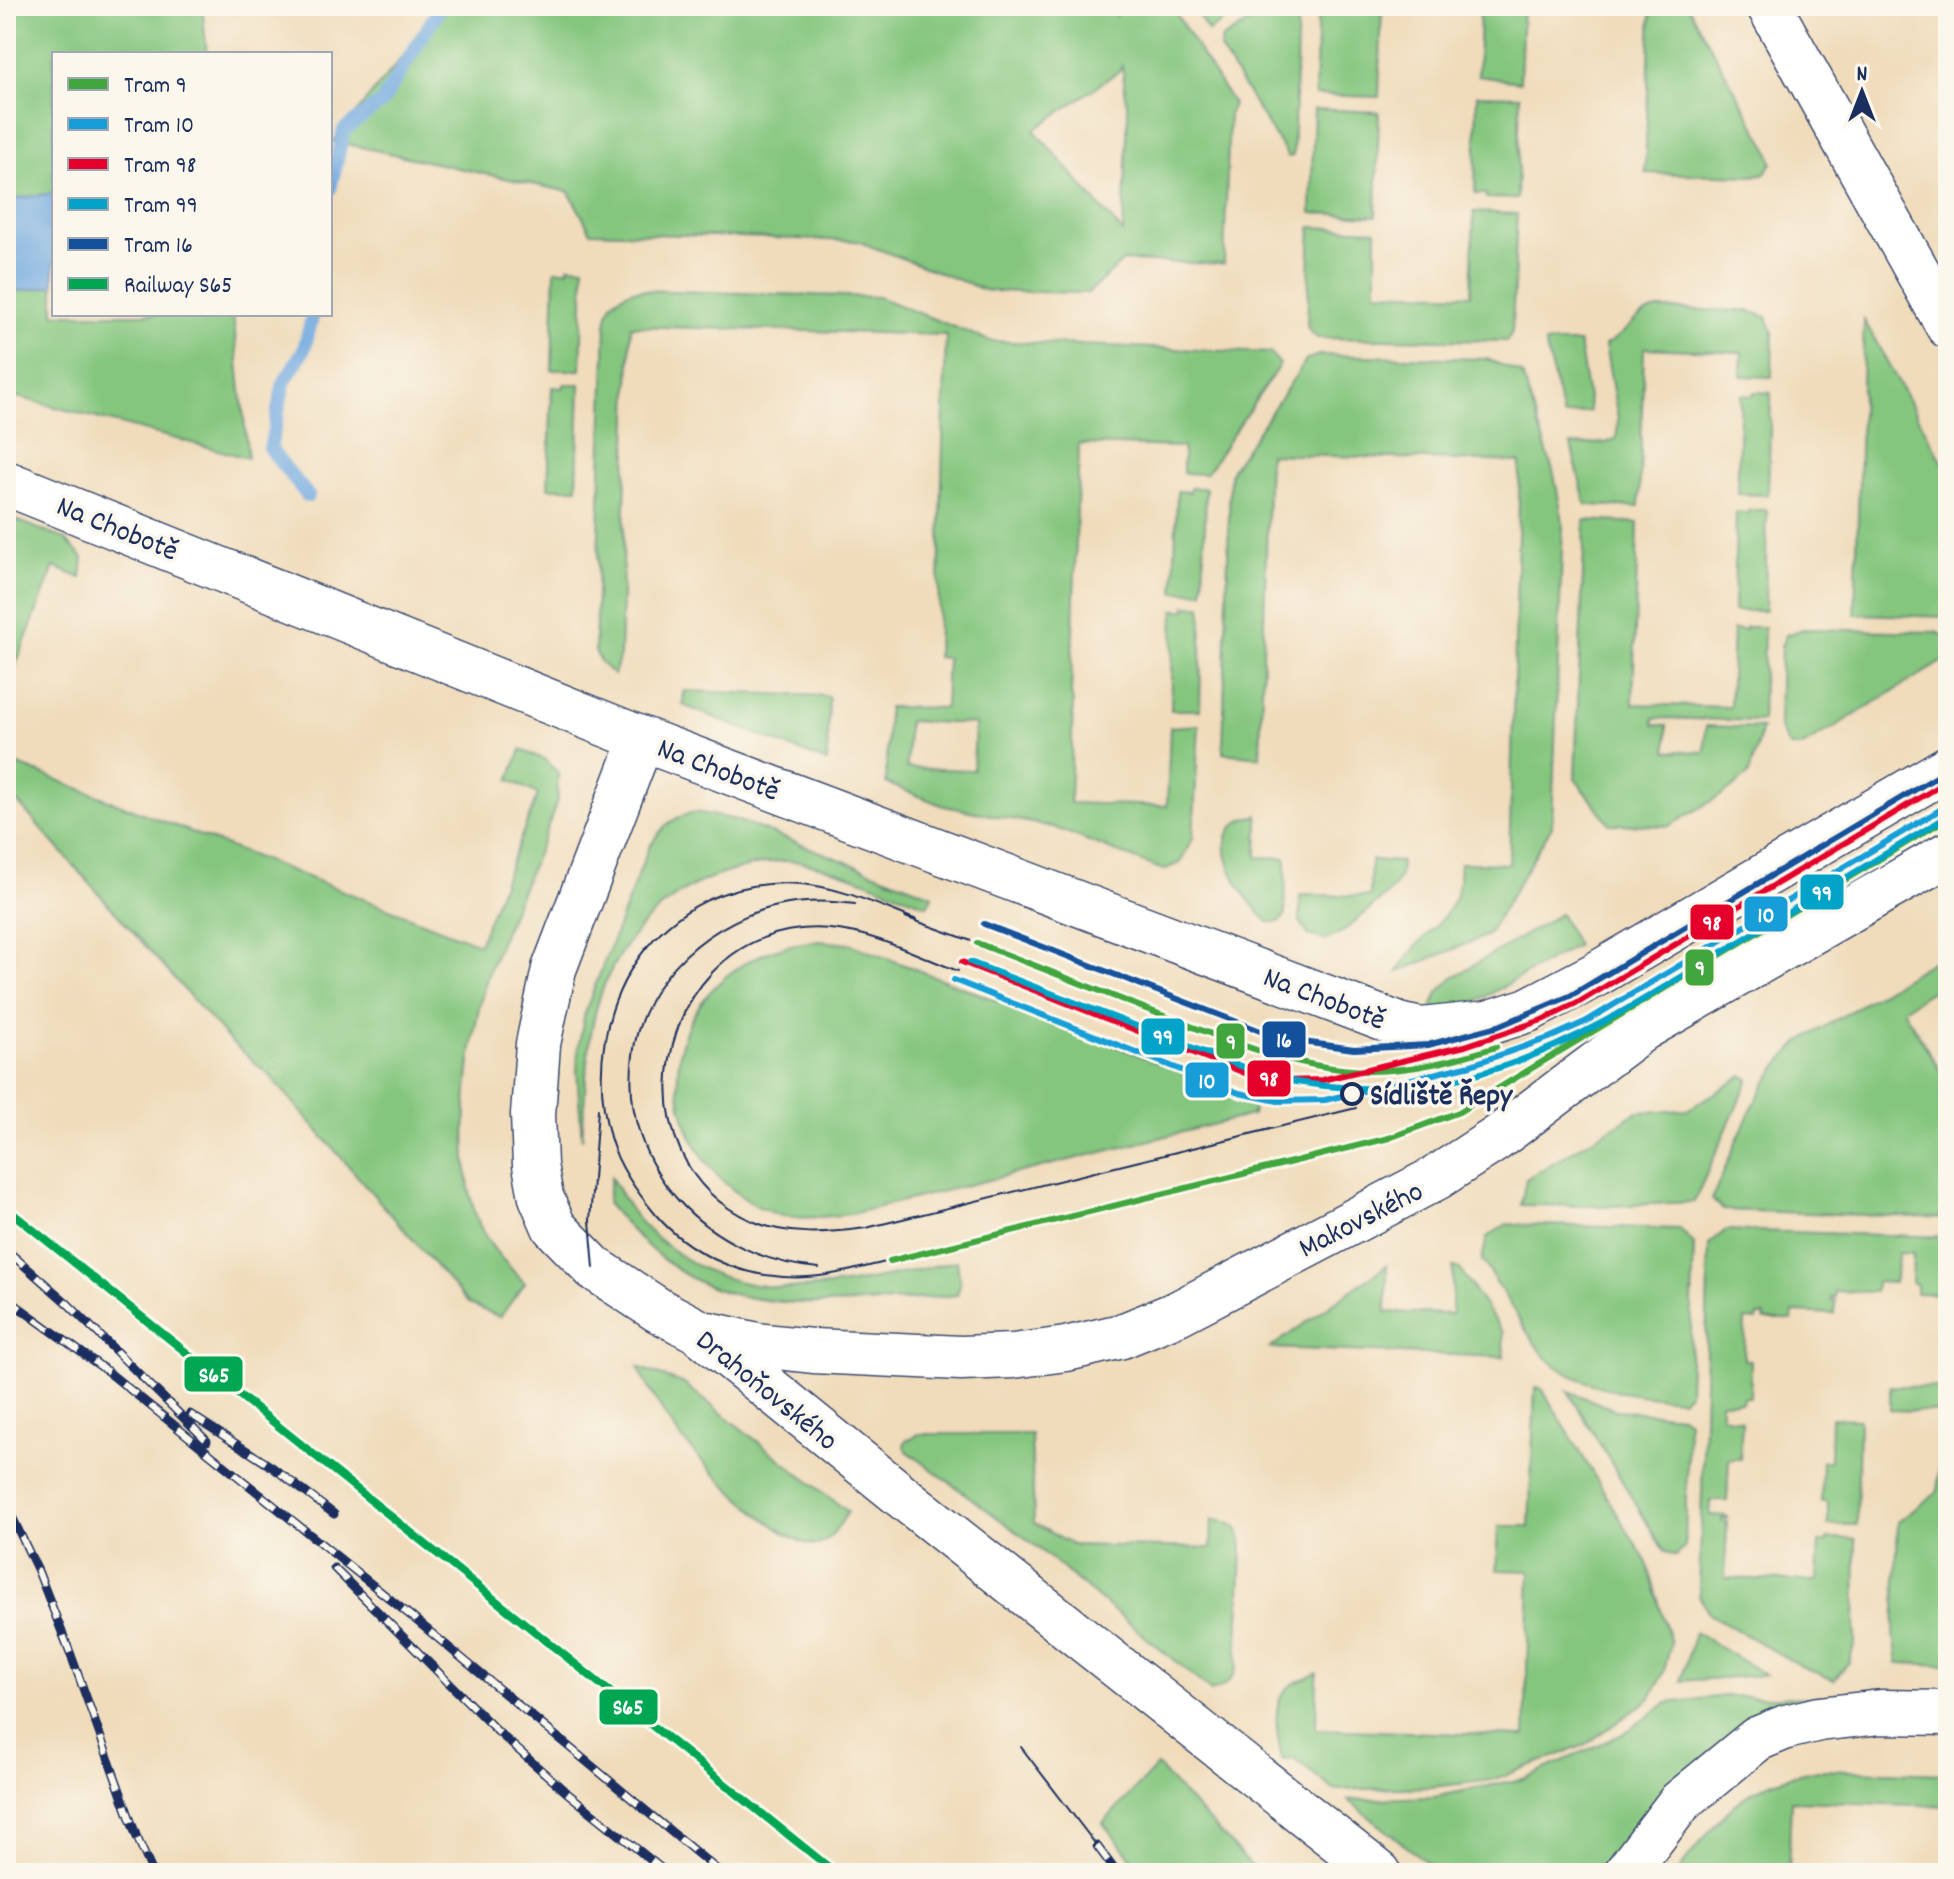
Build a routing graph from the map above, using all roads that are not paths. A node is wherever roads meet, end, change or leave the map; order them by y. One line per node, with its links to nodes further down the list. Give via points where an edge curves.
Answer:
1 (1769, 6): 2 (street)
2 (1948, 326)
3 (6, 483): 4 (street, Na Chobotě)
4 (642, 739): 5 (street, Na Chobotě, via 1422,1030 1488,1023 1528,1010); 7 (street, Drahoňovského, via 554,969 538,1044 535,1165 554,1227 575,1250 619,1285)
5 (1948, 768)
6 (1948, 854): 7 (street, Makovského, via 1644,1028 1436,1178 1178,1313 1122,1336 1066,1349 961,1358 757,1345)
7 (698, 1331): 9 (street, Drahoňovského)
8 (1948, 1713): 10 (street, via 1881,1712 1819,1719 1757,1739 1680,1802)
9 (1379, 1873)
10 (1626, 1873)

